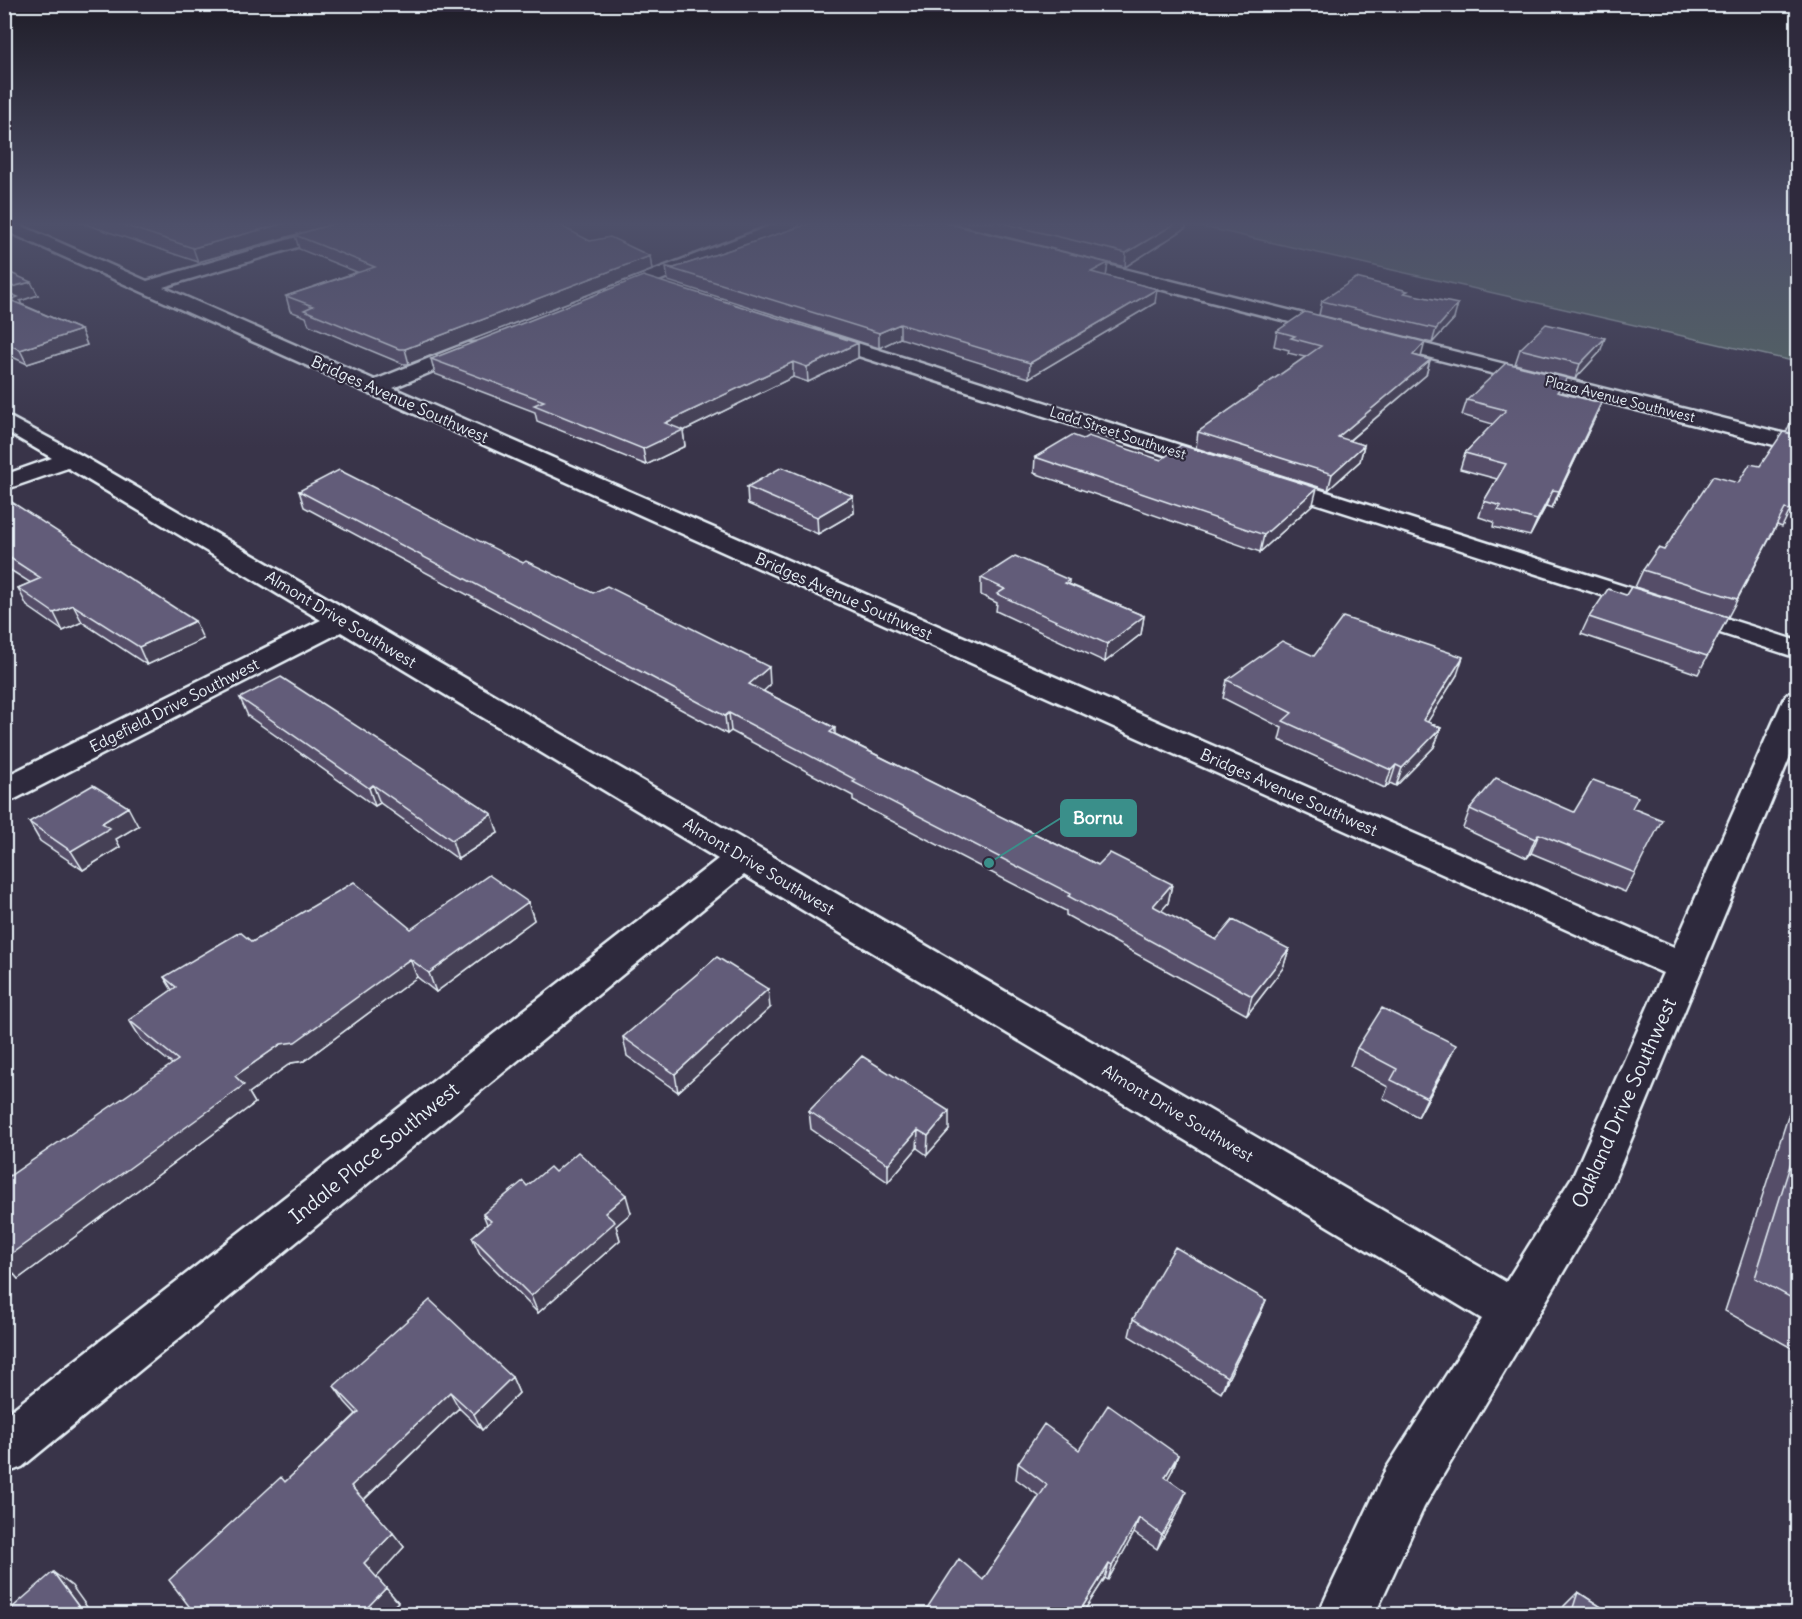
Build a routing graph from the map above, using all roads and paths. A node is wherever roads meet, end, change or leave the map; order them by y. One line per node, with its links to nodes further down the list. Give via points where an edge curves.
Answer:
1 (169, 298): 7 (street, Bridges Avenue Southwest)
2 (601, 298): 4 (street)
3 (1219, 298): 9 (street, Plaza Avenue Southwest)
4 (592, 301)
5 (792, 328): 11 (street, Ladd Street Southwest)
6 (489, 341): 7 (street)
7 (375, 388): 19 (street, Bridges Avenue Southwest)
8 (4, 420): 10 (street, Almont Drive Southwest)
9 (1797, 444)
10 (71, 459): 13 (street); 14 (street, Almont Drive Southwest)
11 (1233, 470)
12 (1256, 477): 15 (street)
13 (4, 483)
14 (343, 620): 17 (street, Edgefield Drive Southwest); 18 (street, Almont Drive Southwest)
15 (1797, 650)
16 (1797, 700): 19 (street, Oakland Drive Southwest)
17 (4, 791)
18 (744, 857): 20 (street, Almont Drive Southwest); 21 (street, Indale Place Southwest)
19 (1684, 967): 20 (street, Oakland Drive Southwest, via 1591,1186)
20 (1514, 1312): 22 (street, Oakland Drive Southwest, via 1405,1488)
21 (4, 1449)
22 (1346, 1614)

